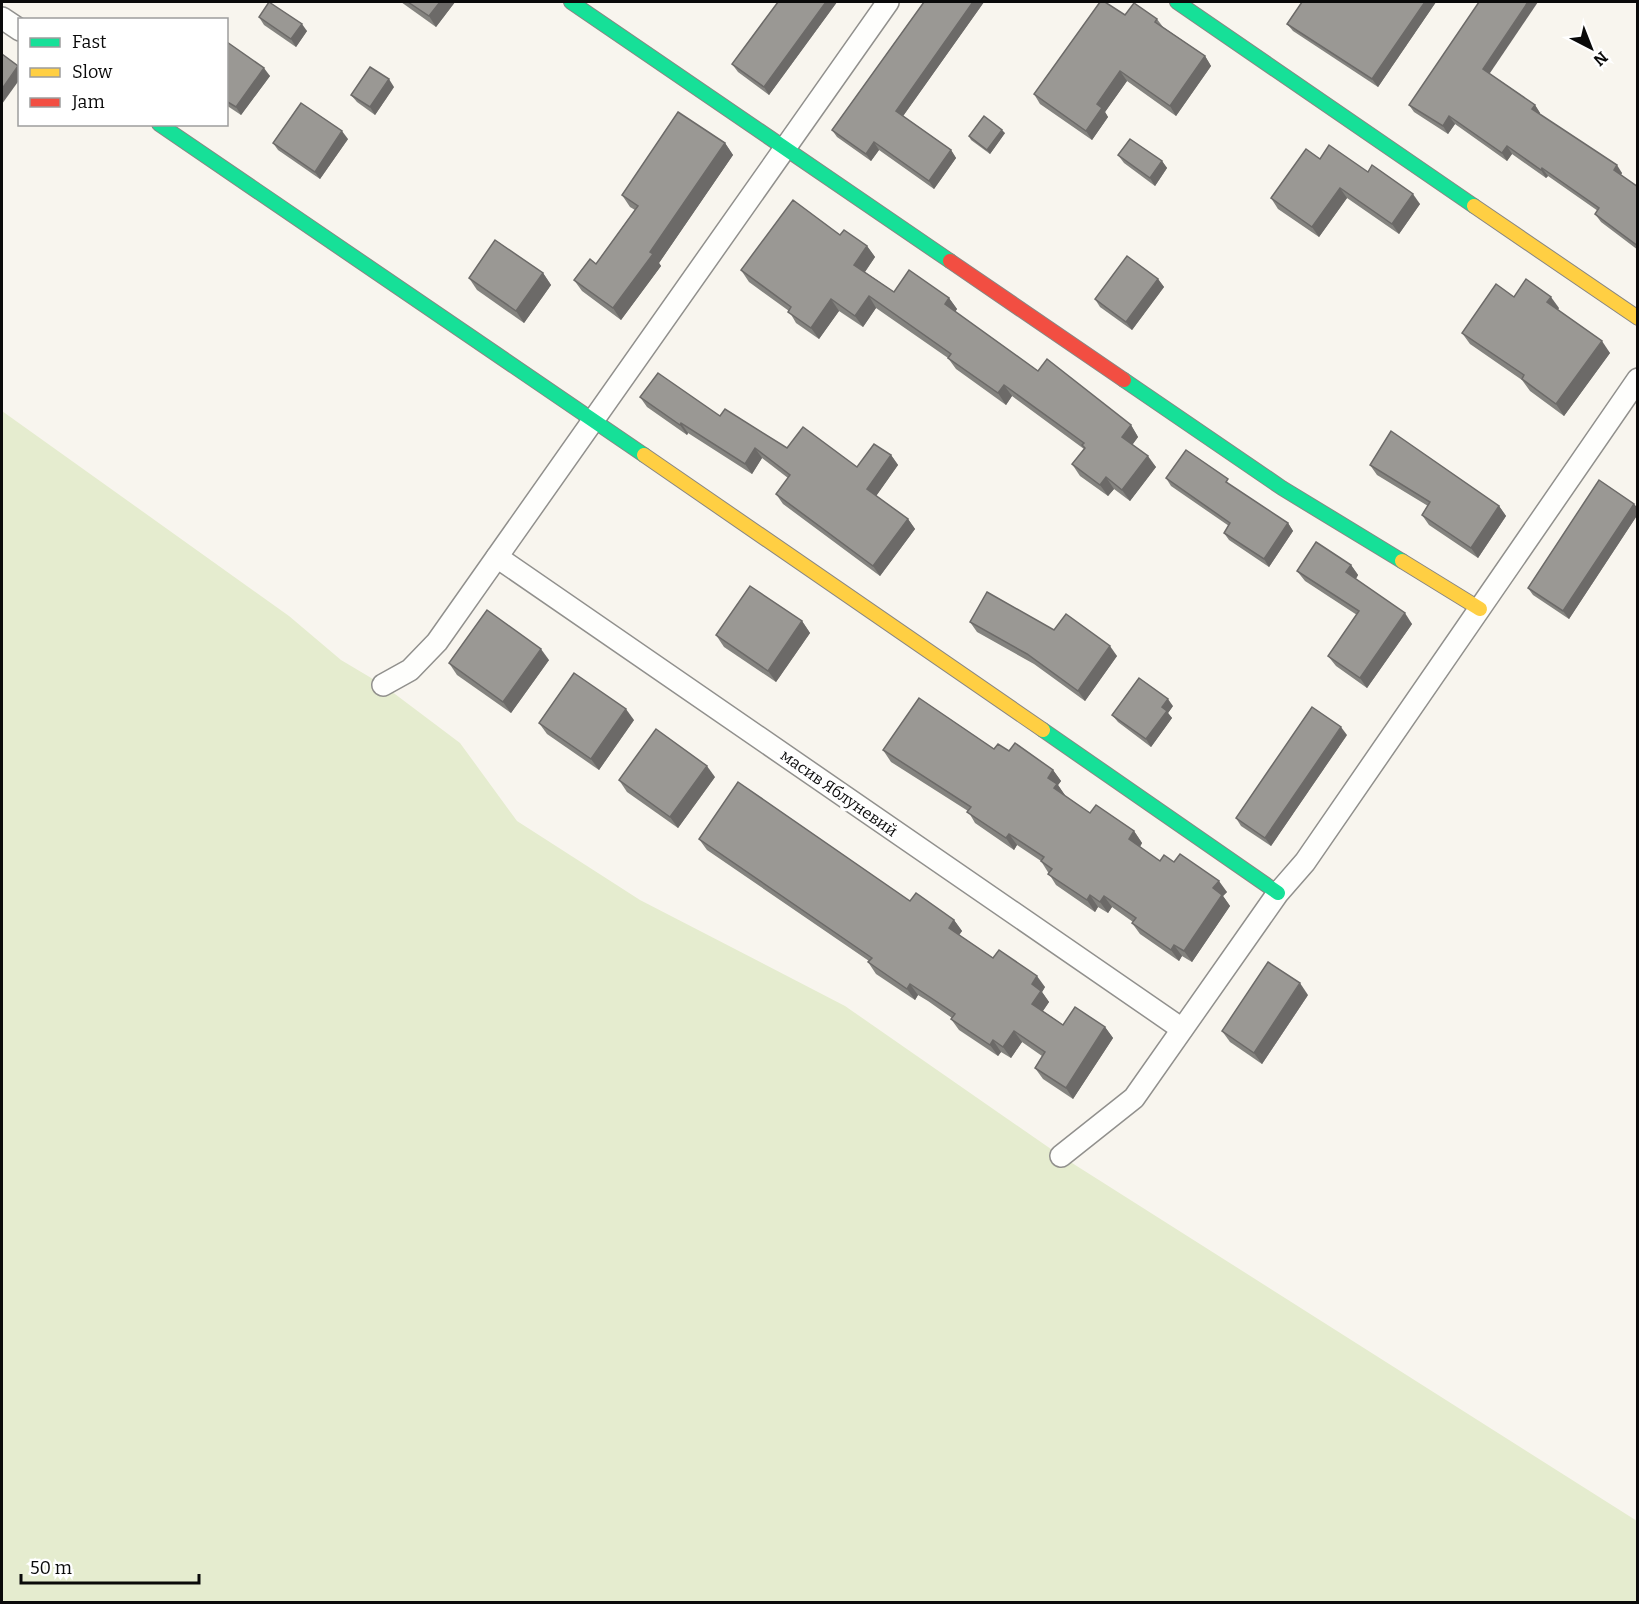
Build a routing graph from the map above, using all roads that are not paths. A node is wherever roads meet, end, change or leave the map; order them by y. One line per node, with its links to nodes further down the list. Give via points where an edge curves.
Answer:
1 (571, 2): 7 (street)
2 (888, 2): 7 (street)
3 (1177, 2): 8 (street)
4 (2, 18): 5 (street)
5 (18, 29)
6 (162, 126): 10 (street)
7 (786, 148): 10 (street); 12 (street, via 1282,488)
8 (1638, 318)
9 (1638, 379): 12 (street)
10 (594, 420): 11 (street); 14 (street)
11 (497, 557): 13 (street, via 437,642 410,670); 15 (street, масив Яблуневий)
12 (1479, 609): 14 (street, via 1305,862)
13 (383, 685)
14 (1278, 892): 15 (street)
15 (1182, 1029): 16 (street, via 1134,1098)
16 (1061, 1156)

